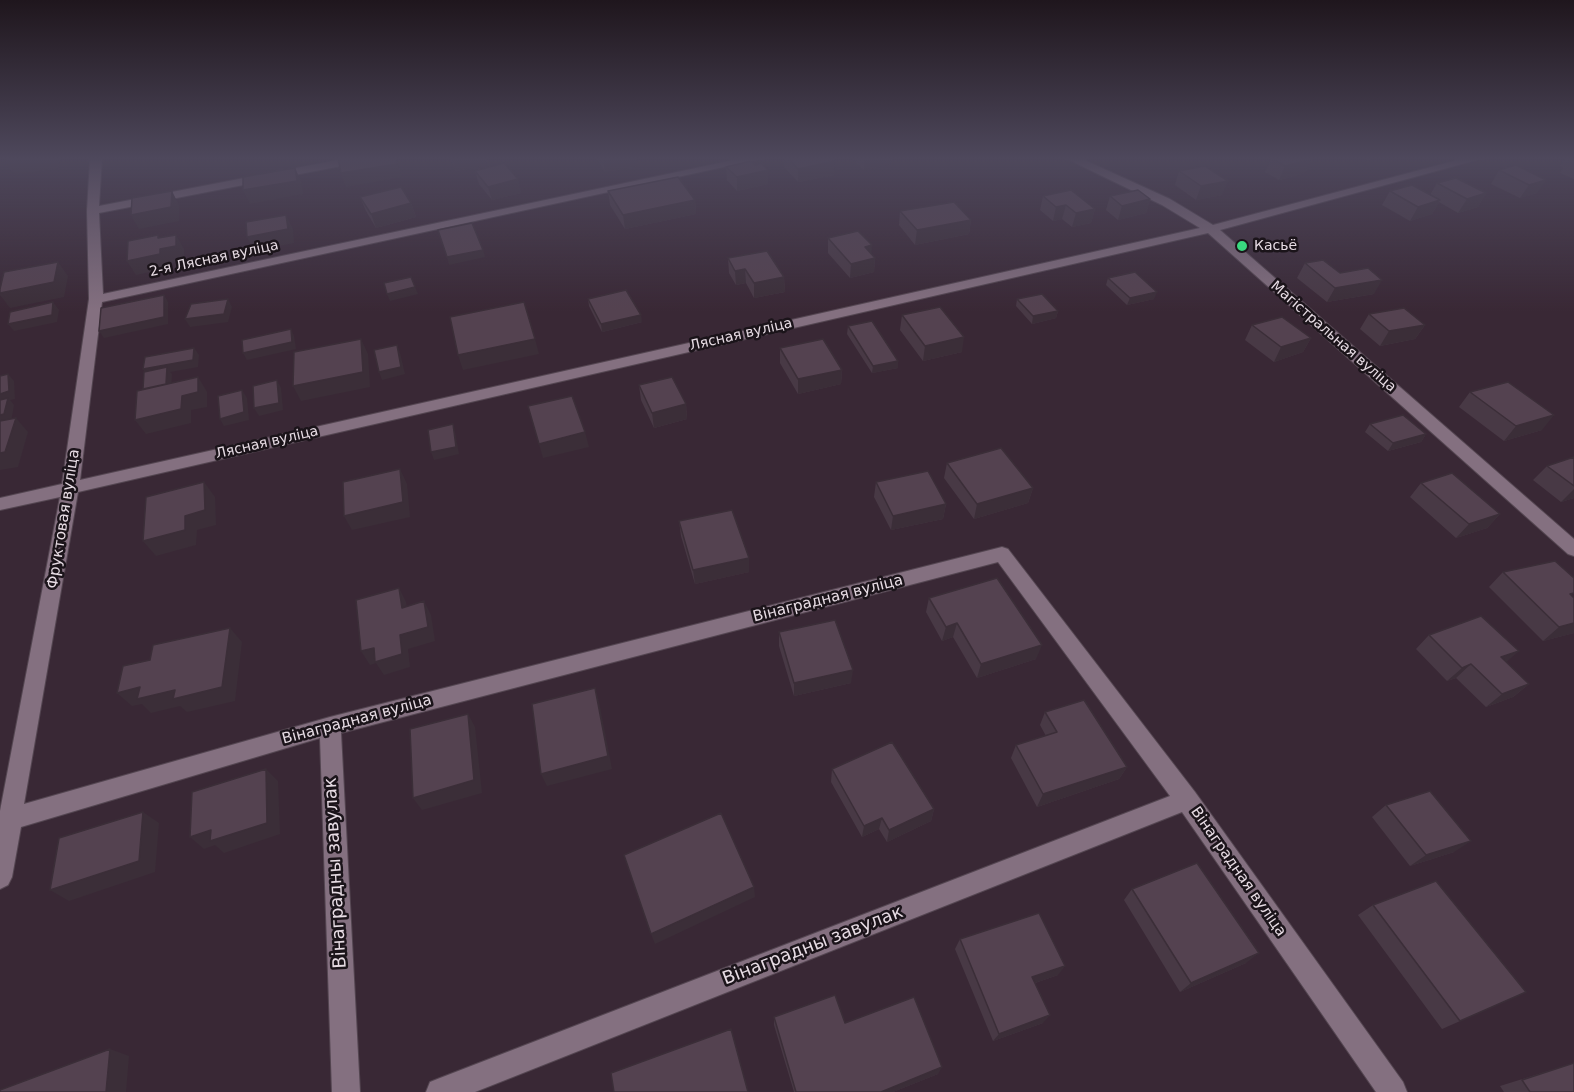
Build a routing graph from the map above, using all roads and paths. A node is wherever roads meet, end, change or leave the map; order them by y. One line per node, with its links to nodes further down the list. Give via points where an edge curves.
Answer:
1 (104, 209): 5 (street)
2 (520, 209): 7 (street, 2-я Лясная вуліца)
3 (1178, 209): 6 (street, Магістральная вуліца)
4 (1287, 209): 6 (street, Лясная вуліца)
5 (93, 211): 7 (street, Фруктовая вуліца)
6 (1211, 229): 8 (street, Лясная вуліца); 10 (street, Магістральная вуліца)
7 (96, 299): 8 (street, Фруктовая вуліца)
8 (70, 488): 9 (street, Лясная вуліца); 13 (street, Фруктовая вуліца)
9 (0, 504)
10 (1574, 549)
11 (330, 726): 12 (street, Вінаградная вуліца, via 1002,554); 13 (street, Вінаградная вуліца); 15 (street, Вінаградны завулак)
12 (1186, 800): 16 (street, Вінаградны завулак); 17 (street, Вінаградная вуліца)
13 (6, 820): 14 (street, Фруктовая вуліца)
14 (0, 877)
15 (346, 1092)
16 (440, 1092)
17 (1393, 1092)

